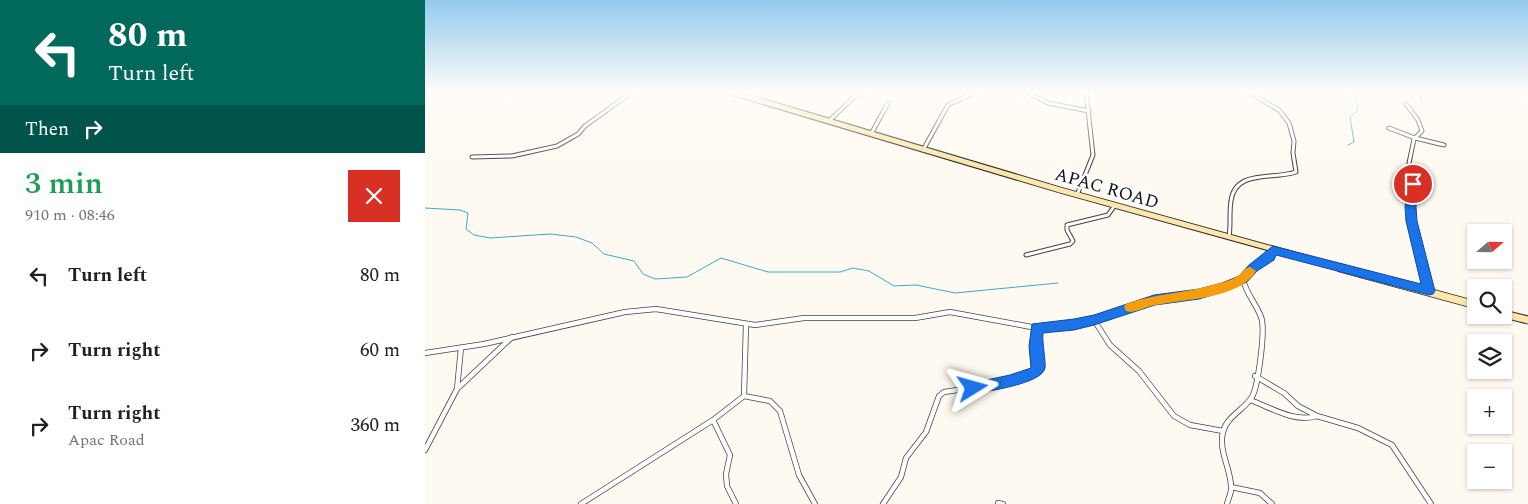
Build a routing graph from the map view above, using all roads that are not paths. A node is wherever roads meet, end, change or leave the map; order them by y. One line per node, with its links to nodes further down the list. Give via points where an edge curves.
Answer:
1 (599, 116): 15 (street, via 557,146 512,156)
2 (811, 116): 9 (main road, APAC ROAD)
3 (835, 116): 9 (street)
4 (882, 116): 11 (street)
5 (943, 116): 14 (street)
6 (1089, 116): 16 (street, via 1093,155)
7 (1283, 116): 18 (street, via 1294,141 1296,172 1280,178 1246,178 1238,184 1231,196)
8 (1416, 116): 12 (street, via 1422,131)
9 (829, 121): 11 (main road, APAC ROAD)
10 (1389, 128): 12 (street)
11 (871, 134): 14 (main road, APAC ROAD)
12 (1415, 138): 13 (street); 22 (street, via 1409,163 1416,176 1410,207 1411,221)
13 (1444, 145)
14 (923, 150): 16 (main road, APAC ROAD)
15 (472, 157)
16 (1077, 195): 17 (main road, APAC ROAD)
17 (1115, 205): 18 (main road, APAC ROAD); 20 (street, via 1108,215 1067,225 1073,243)
18 (1229, 237): 19 (main road, APAC ROAD)
19 (1273, 250): 21 (street, via 1270,257); 22 (main road, APAC ROAD)
20 (1026, 255)
21 (1243, 279): 25 (street, via 1205,292 1154,300); 32 (street, via 1263,326)
22 (1429, 291): 23 (main road, APAC ROAD)
23 (1467, 302)
24 (1512, 316): 26 (main road)
25 (1094, 320): 28 (street); 38 (street, via 1110,345 1139,371 1173,416 1190,425)
26 (1528, 320)
27 (746, 324): 28 (street, via 765,325 804,318 915,318 950,312); 29 (street, via 670,310 639,310); 34 (street)
28 (1037, 328): 44 (street, via 1038,368 1035,372 999,384 944,392 939,396 927,432 906,458 899,481)
29 (513, 336): 30 (street); 33 (street)
30 (461, 348): 31 (street); 33 (street)
31 (425, 353)
32 (1255, 376): 35 (street); 36 (street)
33 (457, 389): 39 (street)
34 (744, 396): 37 (street); 43 (street, via 770,401 780,411 799,475)
35 (1250, 400): 36 (street, via 1300,419); 38 (street)
36 (1317, 416): 47 (street, via 1358,428 1392,445)
37 (713, 420): 41 (street); 42 (street, via 730,455 727,486)
38 (1223, 431): 40 (street)
39 (425, 450)
40 (1231, 488): 45 (street); 46 (street, via 1260,493)
41 (581, 504)
42 (735, 504)
43 (815, 504)
44 (883, 504)
45 (1227, 504)
46 (1272, 504)
47 (1431, 504)

